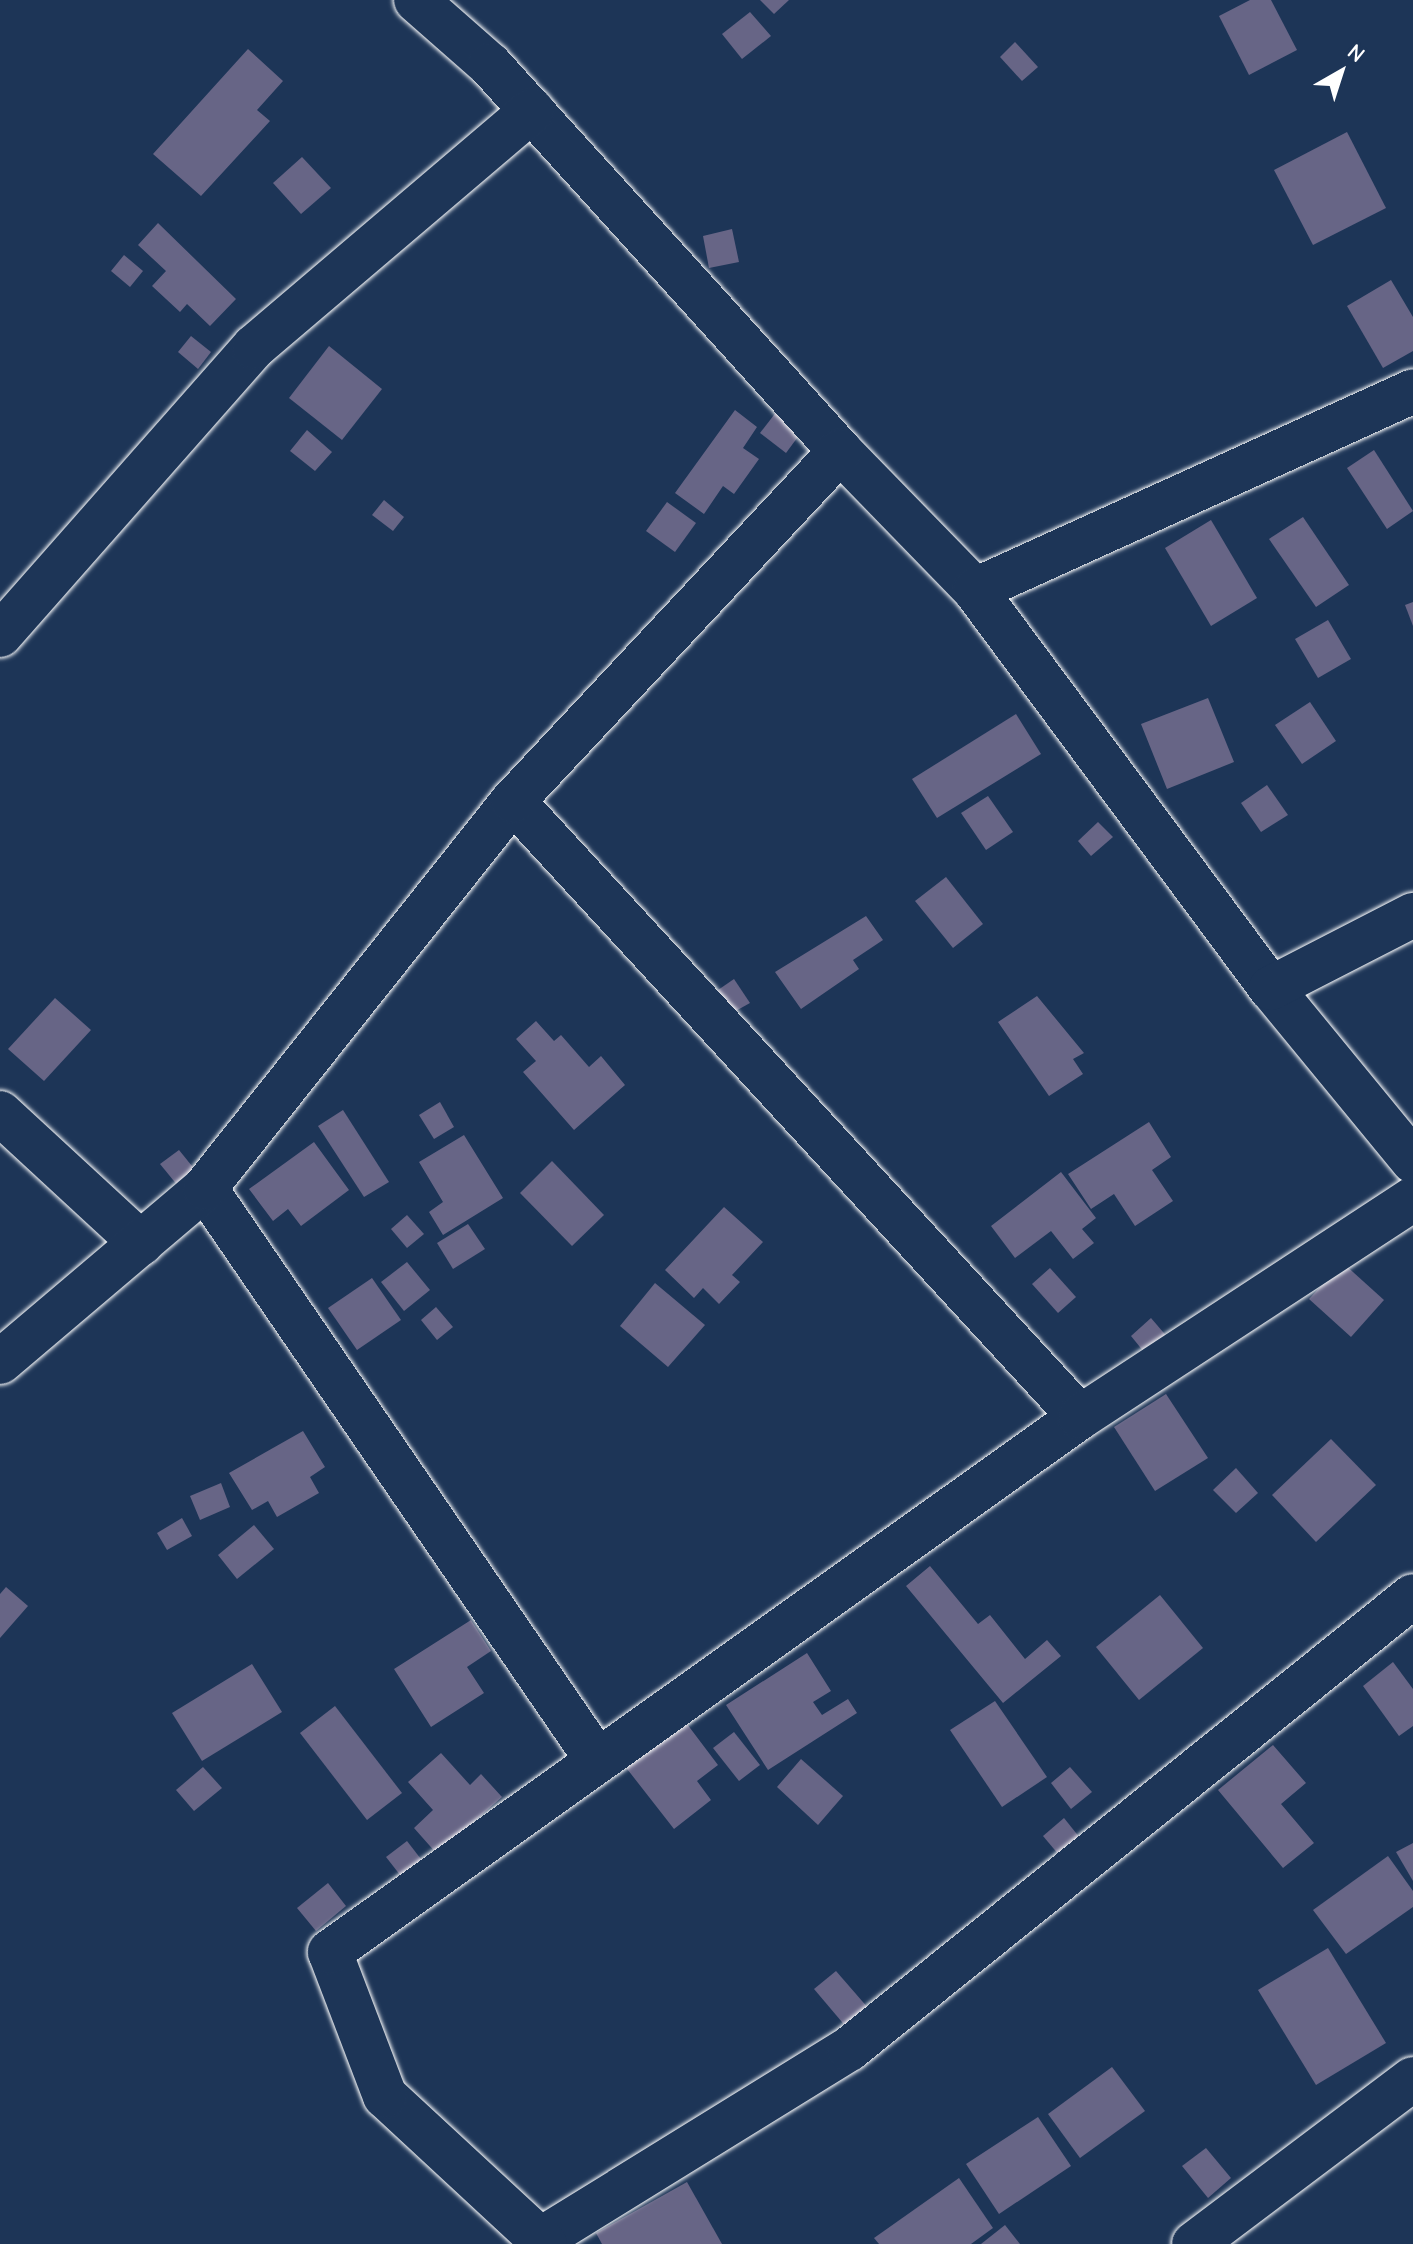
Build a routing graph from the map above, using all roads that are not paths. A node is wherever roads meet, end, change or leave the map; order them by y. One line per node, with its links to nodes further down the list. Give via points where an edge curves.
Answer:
1 (416, 0): 2 (street)
2 (532, 110): 4 (street); 6 (street, via 254,347)
3 (1413, 391): 5 (street)
4 (840, 451): 5 (street); 7 (street)
5 (975, 590): 9 (street)
6 (0, 635)
7 (513, 801): 12 (street); 16 (street)
8 (1413, 915): 9 (street)
9 (1271, 988): 11 (street)
10 (0, 1113): 14 (street)
11 (1413, 1161)
12 (205, 1188): 14 (street); 18 (street)
13 (1413, 1199): 16 (street)
14 (141, 1243): 15 (street)
15 (0, 1362)
16 (1080, 1417): 18 (street)
17 (1413, 1596): 20 (street, via 849,2049)
18 (597, 1760): 20 (street, via 330,1952 385,2096)
19 (1413, 2079): 21 (street)
20 (544, 2241)
21 (1194, 2244)

